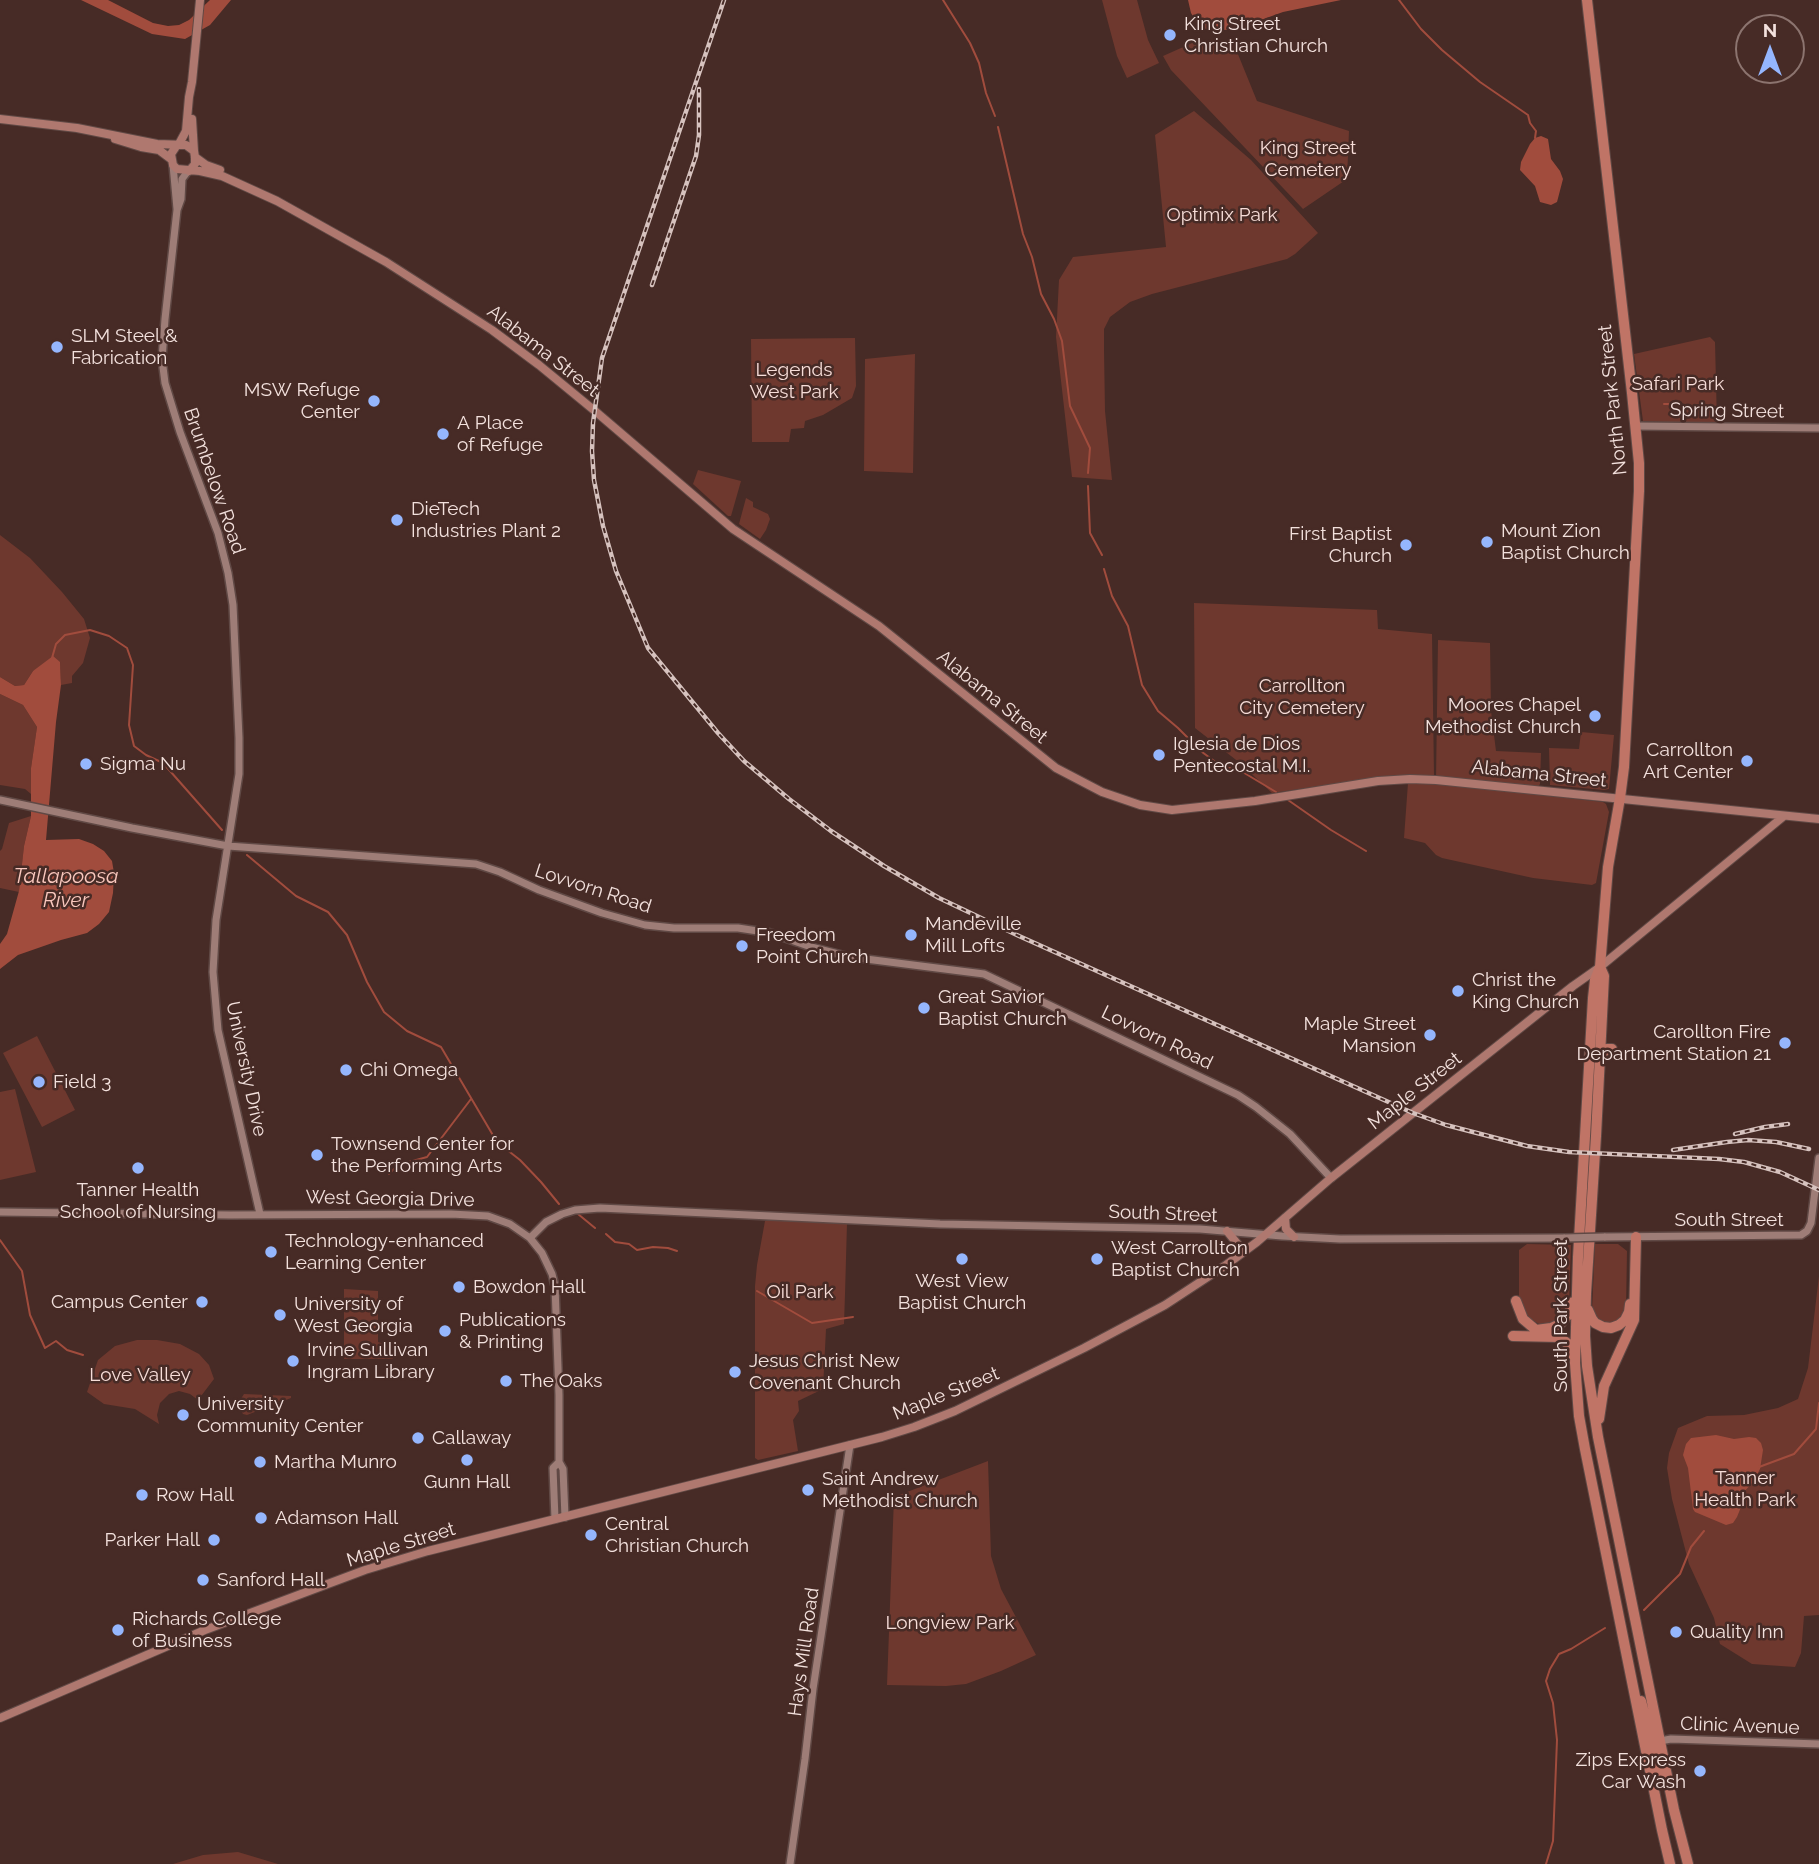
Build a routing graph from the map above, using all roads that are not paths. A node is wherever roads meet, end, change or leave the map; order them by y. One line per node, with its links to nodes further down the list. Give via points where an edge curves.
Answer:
1 (200, 0): 3 (main road)
2 (1587, 0): 12 (main road, North Park Street)
3 (192, 82): 6 (main road, via 186,131); 7 (main road)
4 (0, 119): 5 (main road)
5 (103, 134): 6 (main road); 8 (main road, via 164,152)
6 (178, 144): 7 (main road); 8 (main road, via 172,150)
7 (195, 154): 9 (main road, via 195,164); 10 (main road, Alabama Street, via 206,165)
8 (172, 162): 9 (main road, via 177,169); 11 (street, Brumbelow Road)
9 (188, 171): 10 (main road, Alabama Street, via 222,176); 11 (street, Brumbelow Road, via 182,179)
10 (277, 201): 14 (main road, Alabama Street, via 386,262 492,330 733,529 879,626 1042,757 1092,787 1140,805 1172,810 1410,779)
11 (177, 210): 20 (street, Brumbelow Road, via 162,359 180,432 218,533 232,596 240,738)
12 (1635, 426): 13 (street, Spring Street); 14 (main road, North Park Street, via 1639,491)
13 (1819, 428)
14 (1620, 798): 16 (main road, Alabama Street); 21 (main road, South Park Street, via 1608,867)
15 (0, 800): 20 (street, Lovvorn Road)
16 (1765, 814): 17 (main road, Alabama Street); 19 (main road, via 1769,822)
17 (1784, 816): 18 (main road, Alabama Street); 19 (main road, Maple Street)
18 (1819, 819)
19 (1766, 831): 21 (main road, Maple Street)
20 (228, 846): 25 (street, Lovvorn Road, via 476,864 645,925 738,928 850,957 984,974 1238,1095 1290,1134); 28 (street, University Drive, via 214,939 214,998)
21 (1600, 967): 23 (main road, South Park Street, via 1604,976); 25 (main road, Maple Street); 36 (main road, South Park Street, via 1593,998)
22 (1612, 1049): 23 (main road)
23 (1600, 1055): 36 (main road, South Park Street)
24 (1819, 1158): 26 (street)
25 (1331, 1178): 29 (main road, Maple Street)
26 (1818, 1178): 33 (street, South Street, via 1811,1223 1797,1236)
27 (0, 1212): 28 (street, West Georgia Drive)
28 (260, 1214): 34 (street, West Georgia Drive, via 479,1215 510,1224)
29 (1285, 1218): 31 (main road, Maple Street); 32 (main road, via 1286,1229)
30 (1227, 1231): 31 (street, South Street); 34 (street, South Street, via 590,1208 554,1217); 35 (main road)
31 (1265, 1235): 32 (street, South Street); 35 (main road, Maple Street)
32 (1294, 1237): 33 (street, South Street, bridge)
33 (1633, 1237): 36 (main road, via 1630,1305 1625,1320 1615,1327 1599,1326 1589,1315); 40 (main road, via 1634,1320 1604,1386)
34 (530, 1238): 42 (street, West Georgia Drive, via 548,1264 555,1286 559,1462 553,1468)
35 (1244, 1252): 41 (main road, Maple Street, via 1162,1307 1000,1390 933,1421)
36 (1581, 1291): 38 (main road, via 1563,1321); 39 (main road, South Park Street); 40 (main road, South Park Street)
37 (1516, 1301): 38 (main road, via 1523,1319)
38 (1536, 1330): 39 (main road, via 1513,1334 1559,1337 1570,1346)
39 (1575, 1363): 44 (main road, South Park Street, via 1579,1416)
40 (1598, 1437): 43 (main road, South Park Street)
41 (850, 1445): 42 (main road, Maple Street); 48 (street, Hays Mill Road)
42 (560, 1518): 45 (main road, Maple Street, via 365,1570 205,1630)
43 (1623, 1554): 44 (main road); 46 (main road, South Park Street)
44 (1606, 1558): 46 (main road, South Park Street, via 1630,1678)
45 (1, 1716)
46 (1652, 1743): 47 (street, Clinic Avenue, via 1671,1739); 49 (main road); 50 (main road)
47 (1819, 1744)
48 (790, 1864)
49 (1670, 1864)
50 (1688, 1864)

